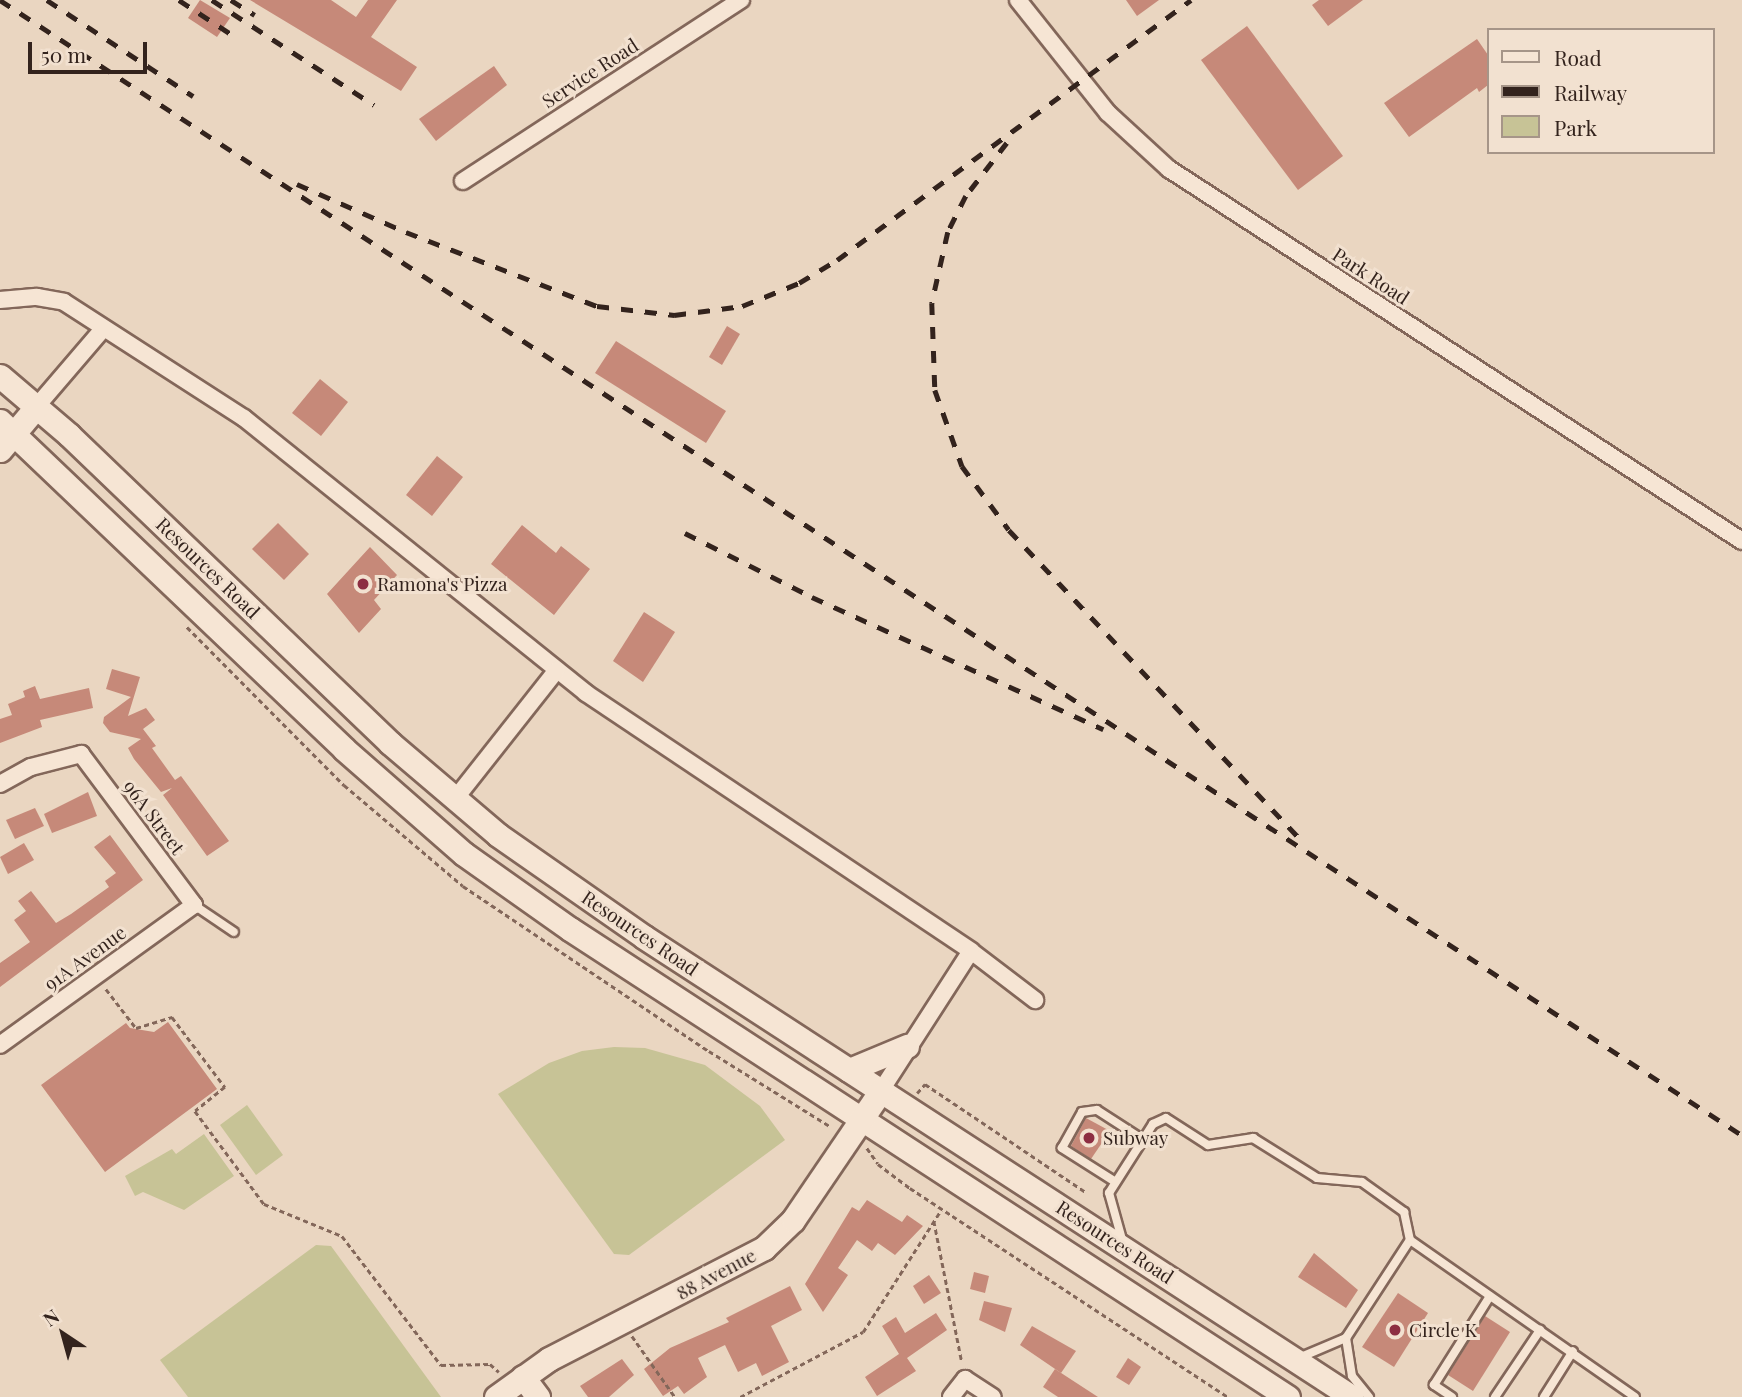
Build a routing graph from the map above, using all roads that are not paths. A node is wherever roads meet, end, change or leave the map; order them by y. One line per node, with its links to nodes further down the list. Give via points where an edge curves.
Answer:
1 (741, 0): 3 (street, Service Road)
2 (1018, 0): 9 (street, Park Road, via 1108,113 1169,169)
3 (463, 181)
4 (0, 300): 5 (street, via 50,298)
5 (103, 329): 7 (street); 10 (street, via 281,446)
6 (0, 376): 7 (main road, Resources Road)
7 (37, 405): 8 (main road); 12 (main road, Resources Road, via 390,743)
8 (5, 435): 21 (main road, Resources Road, via 464,854)
9 (1742, 541)
10 (557, 670): 12 (street); 15 (street)
11 (0, 784): 13 (street, 96A Street, via 31,767 81,754)
12 (455, 799): 19 (main road, Resources Road, via 498,835 633,929)
13 (194, 905): 14 (lane); 17 (street, 91A Avenue)
14 (233, 932)
15 (971, 951): 16 (street); 18 (street)
16 (1035, 1000)
17 (0, 1045)
18 (908, 1046): 19 (main road); 20 (street)
19 (849, 1070): 20 (main road, Resources Road)
20 (882, 1089): 21 (main road, 88 Avenue); 25 (main road, Resources Road)
21 (860, 1119): 31 (main road, 88 Avenue, via 781,1235 737,1265 549,1359); 36 (main road, Resources Road)
22 (1142, 1139): 23 (lane); 23 (lane, via 1097,1110 1082,1112 1062,1148); 24 (lane, via 1153,1124 1166,1118 1208,1145 1258,1139 1317,1178 1362,1182 1404,1212)
23 (1114, 1181): 25 (lane, via 1109,1204)
24 (1410, 1240): 26 (lane); 28 (lane)
25 (1126, 1249): 30 (main road, Resources Road)
26 (1490, 1296): 27 (lane); 39 (lane, via 1434,1385)
27 (1540, 1330): 29 (lane); 40 (lane)
28 (1346, 1338): 30 (lane, via 1315,1354); 38 (lane, via 1352,1376)
29 (1573, 1351): 41 (lane); 42 (lane)
30 (1292, 1358): 37 (main road, Resources Road)
31 (523, 1377): 32 (main road, 88 Avenue); 33 (main road)
32 (496, 1397)
33 (538, 1397)
34 (951, 1397): 35 (street, via 965,1379)
35 (993, 1397)
36 (1288, 1397)
37 (1352, 1397)
38 (1369, 1397)
39 (1452, 1397)
40 (1495, 1397)
41 (1544, 1397)
42 (1635, 1397)

